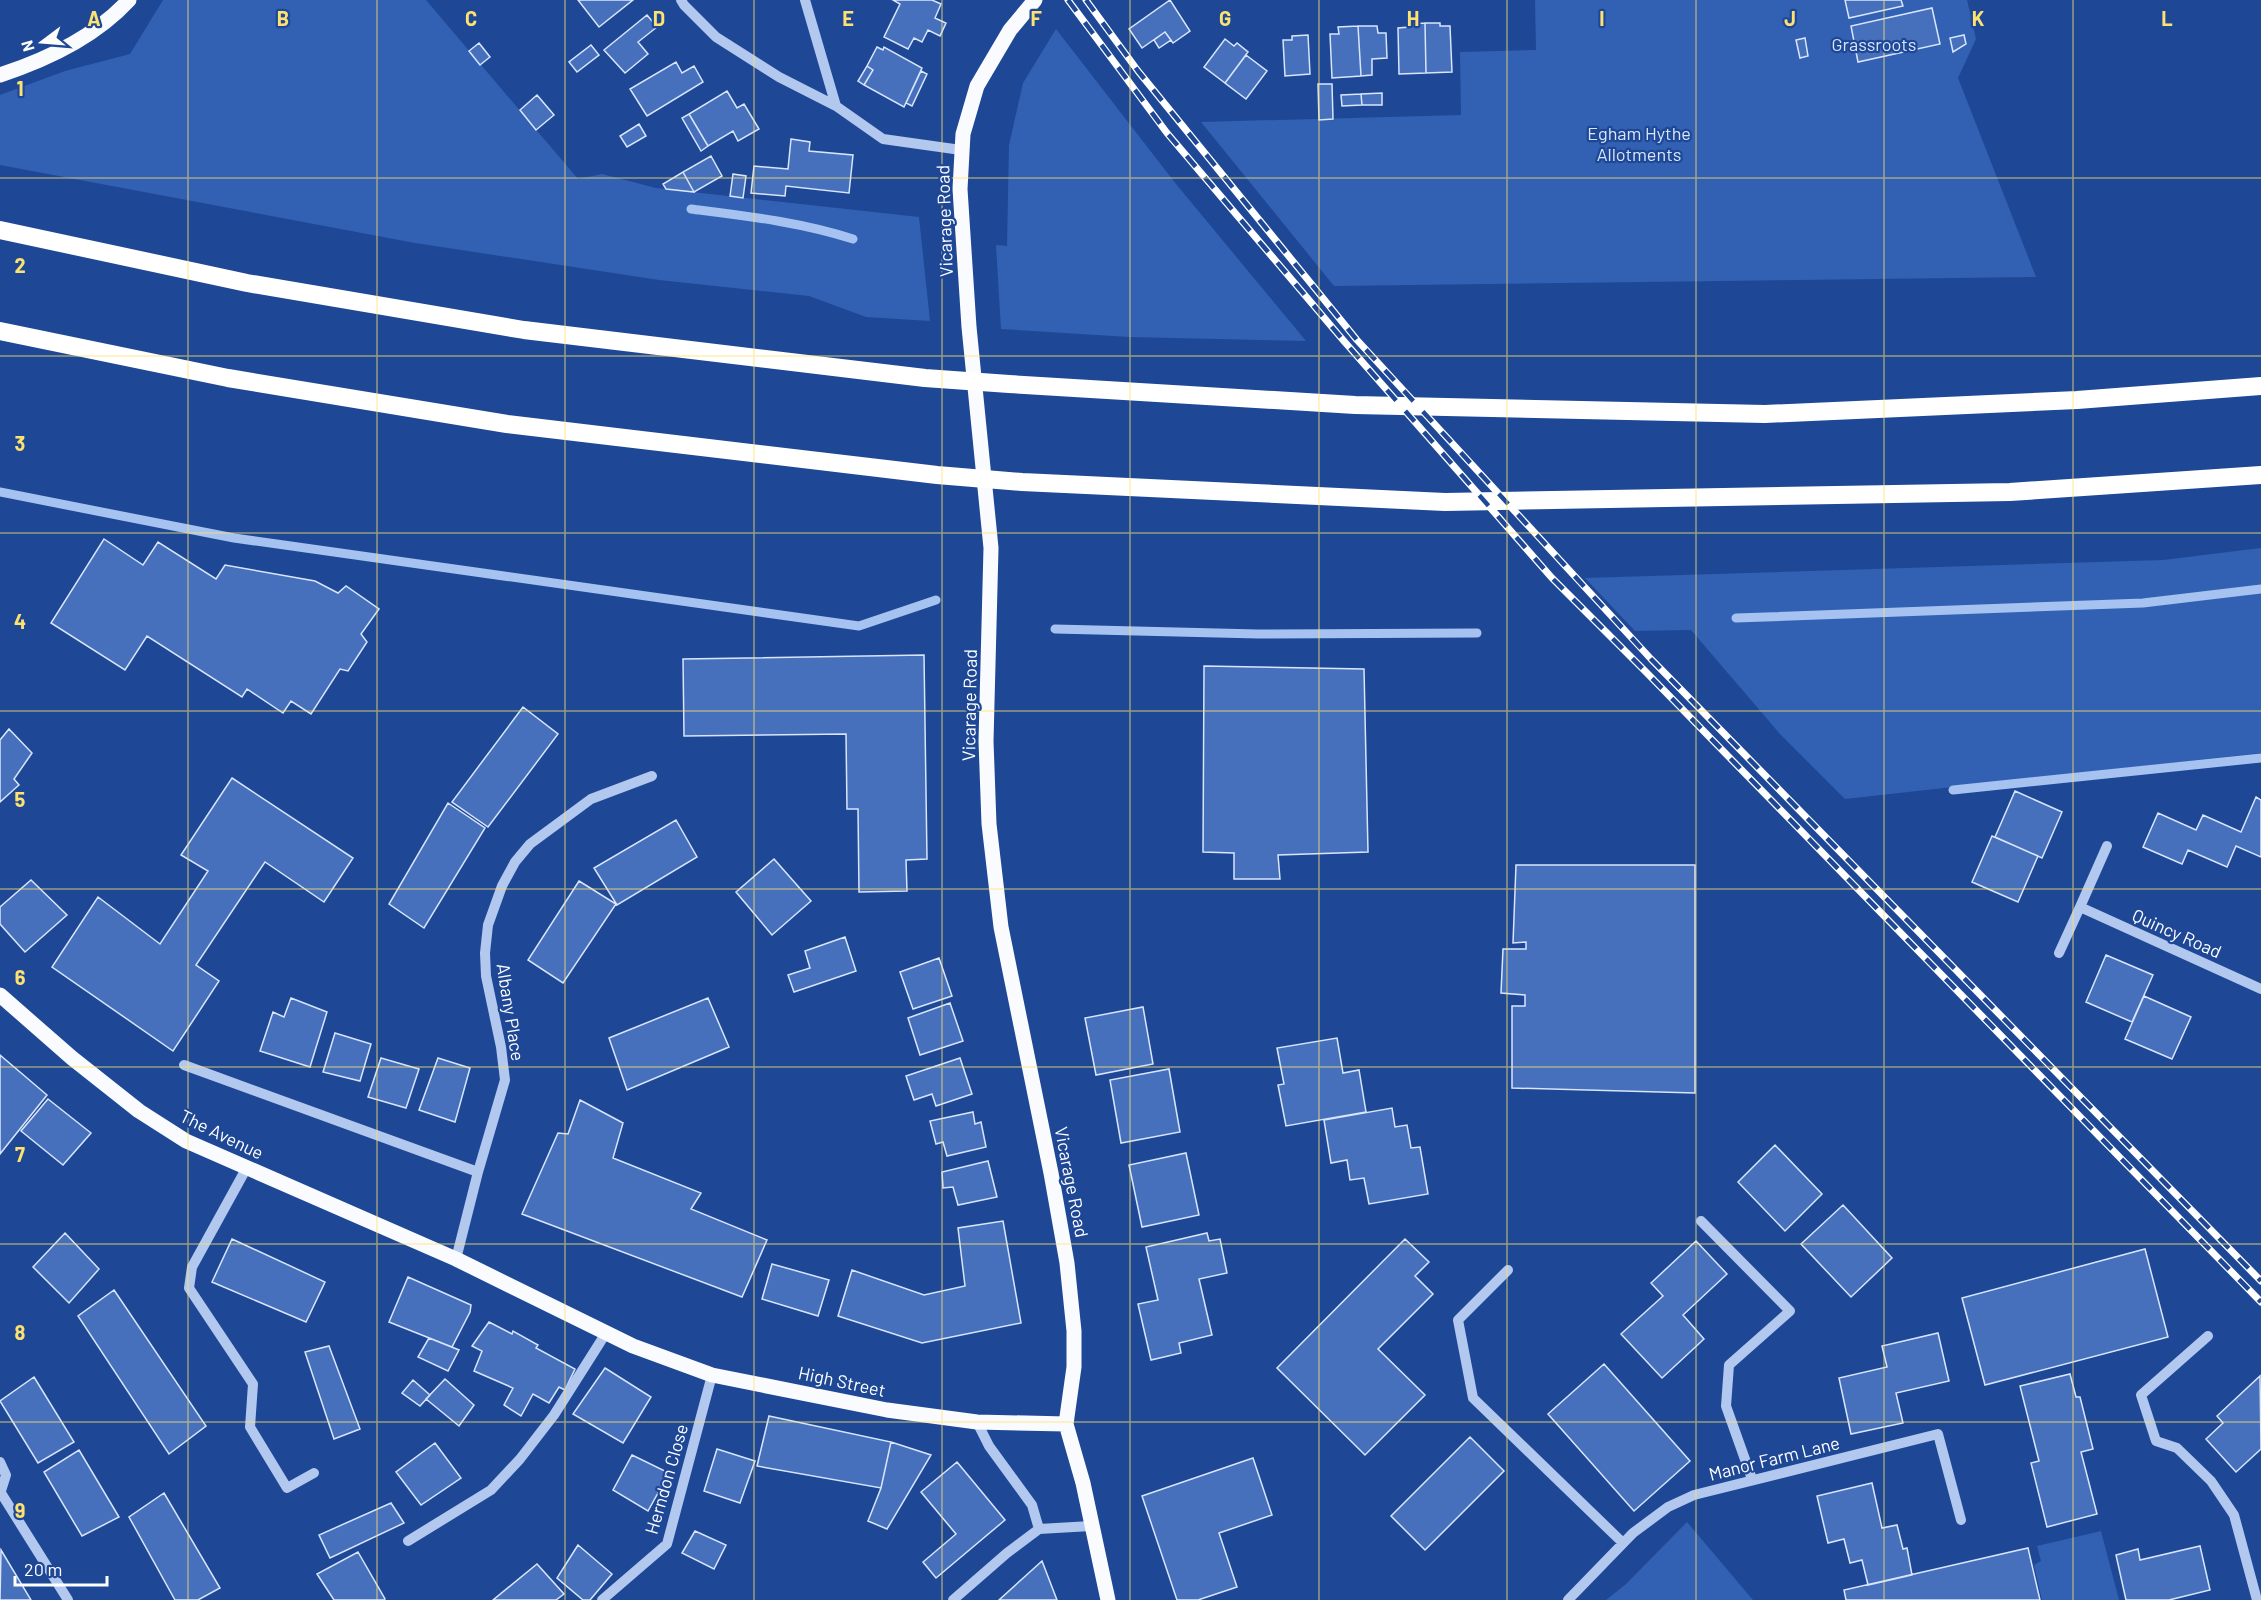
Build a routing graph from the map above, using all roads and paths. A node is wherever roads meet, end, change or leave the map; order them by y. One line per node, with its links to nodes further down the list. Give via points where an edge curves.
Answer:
1 (129, 0): 5 (main road, via 96,29 66,48)
2 (681, 0): 6 (street, via 716,38)
3 (805, 0): 6 (street)
4 (1035, 0): 7 (main road, Vicarage Road, via 1010,30 977,86)
5 (0, 75)
6 (836, 106): 7 (street, via 883,139)
7 (961, 150): 28 (main road, Vicarage Road, via 967,306 991,548 986,741 989,824 1000,927 1067,1263 1074,1367)
8 (0, 230): 10 (highway, via 247,283 524,330 925,378 1009,384 1355,405 1777,413 2077,400)
9 (0, 331): 11 (highway, via 228,378 507,424 1022,482 1445,502 2010,492)
10 (2261, 386)
11 (2261, 475)
12 (652, 776): 20 (street, Albany Place, via 591,799 530,844 502,886 488,925 485,953 505,1080)
13 (2107, 846): 14 (street)
14 (2080, 907): 15 (street); 16 (street, Quincy Road)
15 (2060, 952)
16 (2261, 989)
17 (0, 995): 19 (main road, The Avenue, via 139,1111 186,1142)
18 (184, 1065): 20 (street)
19 (246, 1169): 22 (main road, The Avenue); 30 (street, via 192,1266 189,1288 253,1384 250,1427 287,1488)
20 (478, 1172): 22 (street, Albany Place)
21 (1701, 1221): 31 (street, via 1790,1311 1729,1365 1726,1406)
22 (456, 1259): 24 (main road, High Street)
23 (1508, 1270): 37 (street, via 1458,1320 1473,1398)
24 (606, 1334): 26 (main road, High Street); 36 (street, via 554,1415 491,1490)
25 (2208, 1336): 43 (street, via 2141,1395 2156,1441 2177,1448 2211,1480 2234,1515)
26 (712, 1375): 27 (main road, High Street, via 887,1410); 39 (street, Herndon Close, via 667,1544)
27 (977, 1422): 28 (main road, High Street); 35 (street, via 989,1446 1032,1505)
28 (1066, 1424): 34 (main road)
29 (0, 1461): 32 (street, via 6,1475)
30 (314, 1473)
31 (1752, 1479): 33 (street, Manor Farm Lane, via 1938,1434); 37 (street, Manor Farm Lane, via 1694,1495 1668,1508)
32 (1, 1493): 38 (street)
33 (1961, 1520)
34 (1091, 1526): 35 (street); 41 (main road)
35 (1039, 1529): 40 (street)
36 (408, 1541)
37 (1623, 1543): 42 (street, Manor Farm Lane)
38 (68, 1600)
39 (603, 1600)
40 (953, 1600)
41 (1108, 1600)
42 (1568, 1600)
43 (2257, 1600)

